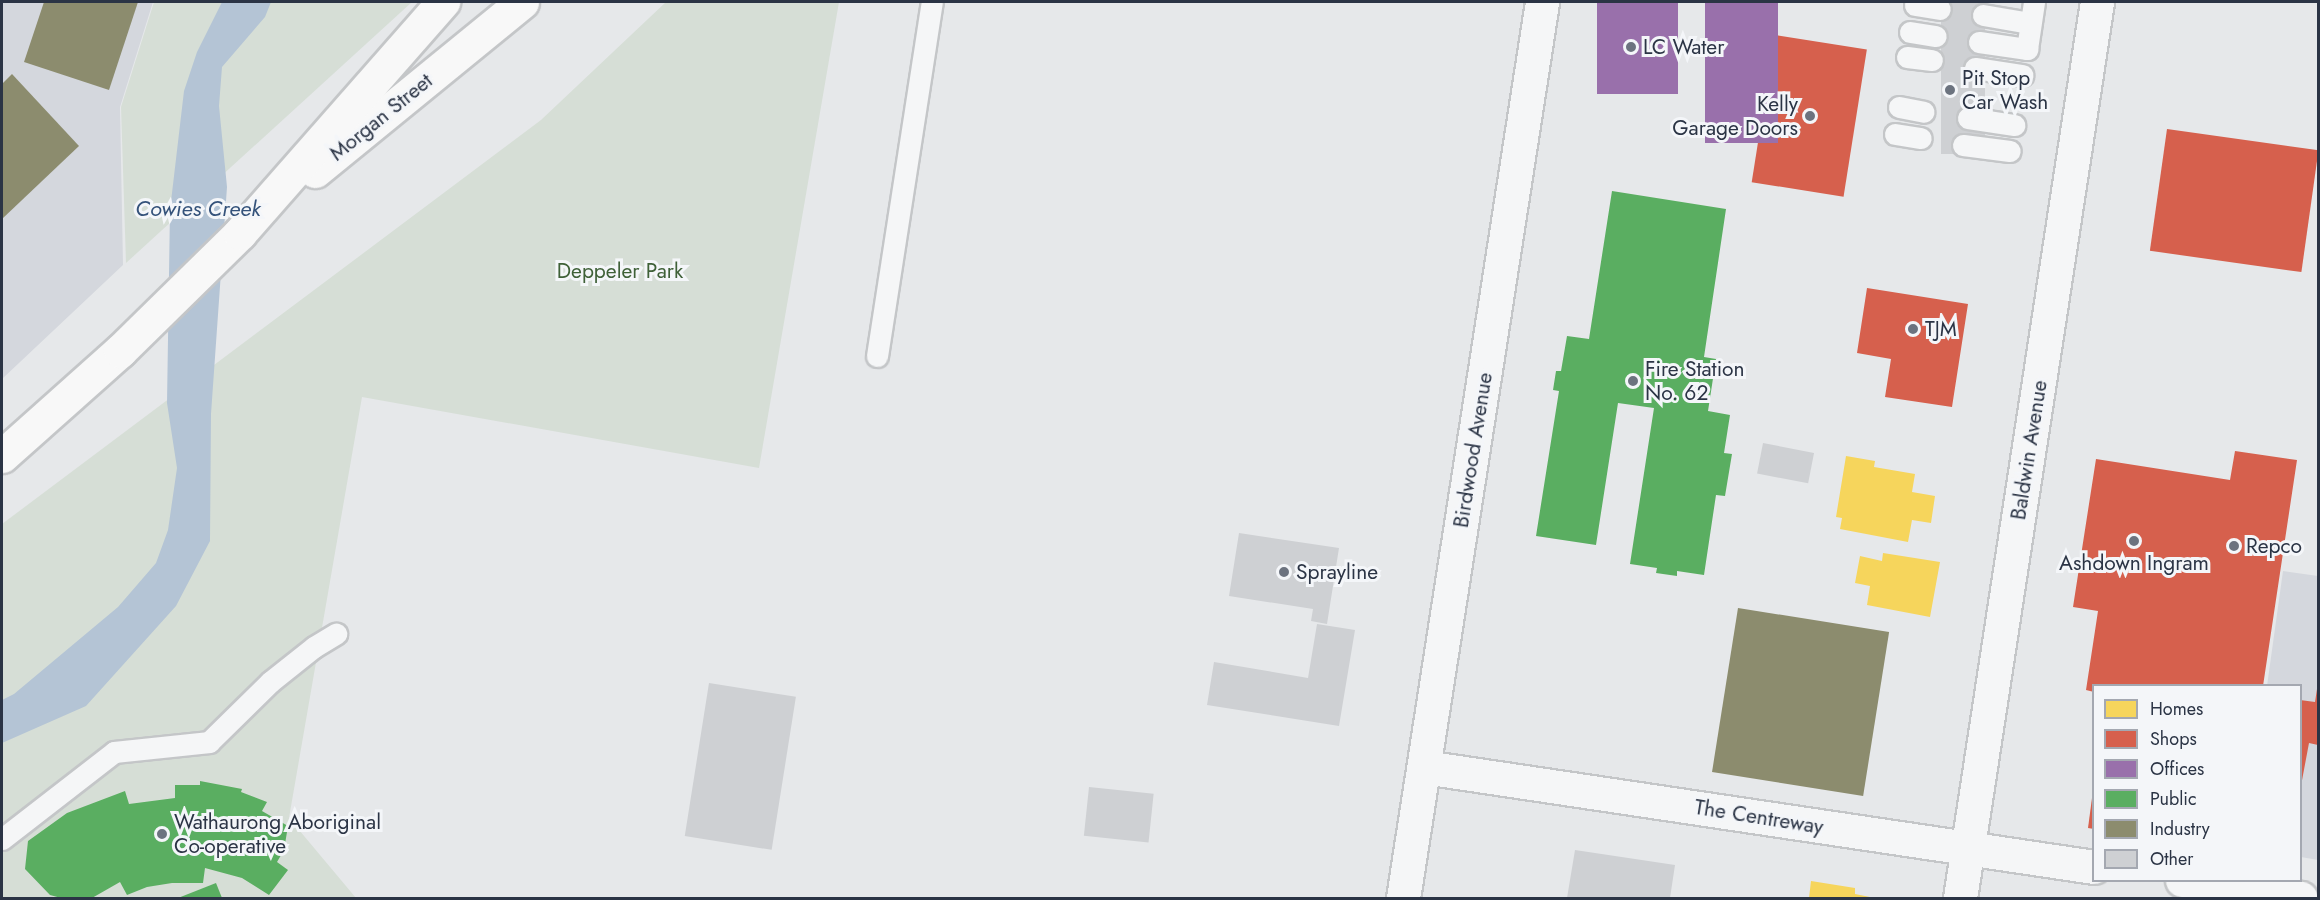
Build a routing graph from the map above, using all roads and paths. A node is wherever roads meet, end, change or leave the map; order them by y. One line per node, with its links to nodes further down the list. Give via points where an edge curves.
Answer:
1 (443, 2): 26 (main road, Morgan Street)
2 (522, 2): 26 (main road, Morgan Street)
3 (932, 2): 27 (lane)
4 (1542, 2): 30 (street, Birdwood Avenue)
5 (2034, 2): 10 (lane)
6 (2097, 2): 32 (street, Baldwin Avenue)
7 (1915, 5): 8 (lane)
8 (1940, 9)
9 (1983, 15): 10 (lane)
10 (2030, 22): 13 (lane, via 2027,49)
11 (1910, 32): 12 (lane)
12 (1936, 36)
13 (1979, 42)
14 (1907, 57): 15 (lane)
15 (1932, 60)
16 (1975, 68): 17 (lane)
17 (2022, 75)
18 (1899, 107): 19 (lane)
19 (1924, 112)
20 (1968, 118): 21 (lane)
21 (2014, 125)
22 (1895, 134): 23 (lane)
23 (1921, 138)
24 (1964, 144): 25 (lane)
25 (2010, 151)
26 (240, 233): 28 (main road, Morgan Street, via 147,326)
27 (877, 356)
28 (2, 454)
29 (336, 634): 31 (lane, via 270,682 209,742 114,752)
30 (1424, 767): 32 (street, The Centreway); 36 (street, Birdwood Avenue)
31 (2, 839)
32 (1968, 848): 33 (street, The Centreway); 37 (street, Baldwin Avenue)
33 (2092, 867)
34 (2194, 882): 35 (street)
35 (2285, 897)
36 (1403, 898)
37 (1960, 898)

